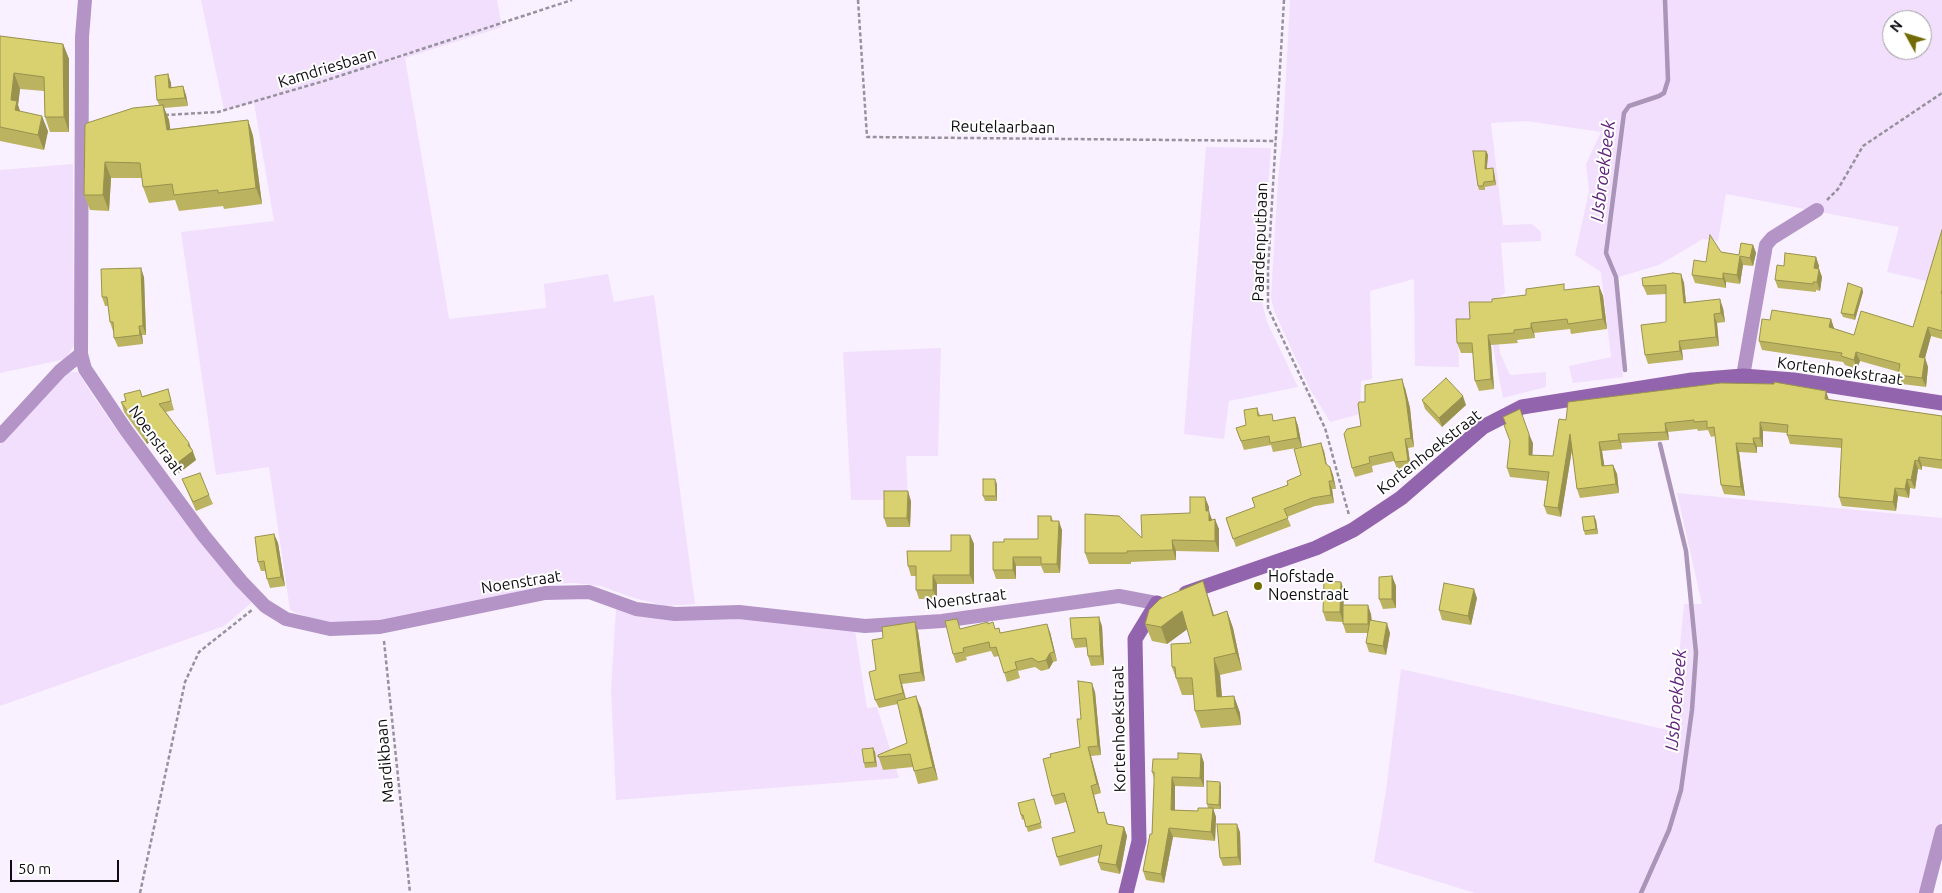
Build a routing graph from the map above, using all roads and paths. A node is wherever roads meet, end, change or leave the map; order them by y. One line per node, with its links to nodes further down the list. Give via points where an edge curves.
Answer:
1 (85, 0): 9 (street, Noenstraat, via 82,37)
2 (572, 0): 6 (path, Kamdriesbaan, via 218,112)
3 (858, 0): 7 (path, Reutelaarbaan, via 867,136)
4 (1284, 0): 7 (path, Paardenputbaan)
5 (1942, 92): 8 (path, via 1863,146 1838,189)
6 (156, 115)
7 (1276, 142): 13 (path, Paardenputbaan, via 1268,308 1325,428)
8 (1817, 210): 10 (street, via 1766,245)
9 (81, 354): 12 (street, via 60,371); 14 (street, Noenstraat, via 85,369 126,430 204,536)
10 (1743, 376): 11 (street, Kortenhoekstraat, via 1794,380); 13 (street, Kortenhoekstraat, via 1692,380 1522,408 1483,427 1402,498)
11 (1942, 403)
12 (0, 436)
13 (1353, 530): 15 (street, Kortenhoekstraat, via 1316,548)
14 (261, 603): 16 (street, Noenstraat, via 286,619 309,625 330,629); 18 (path, via 199,652 185,682)
15 (1156, 603): 16 (street, Noenstraat, via 1119,596 942,621 865,626 739,612 676,614 636,609 589,592 546,593); 20 (street, Kortenhoekstraat, via 1135,639 1140,841)
16 (380, 627): 19 (path, Mardikbaan, via 386,646)
17 (1942, 831): 21 (street)
18 (140, 893)
19 (410, 893)
20 (1126, 893)
21 (1926, 893)

